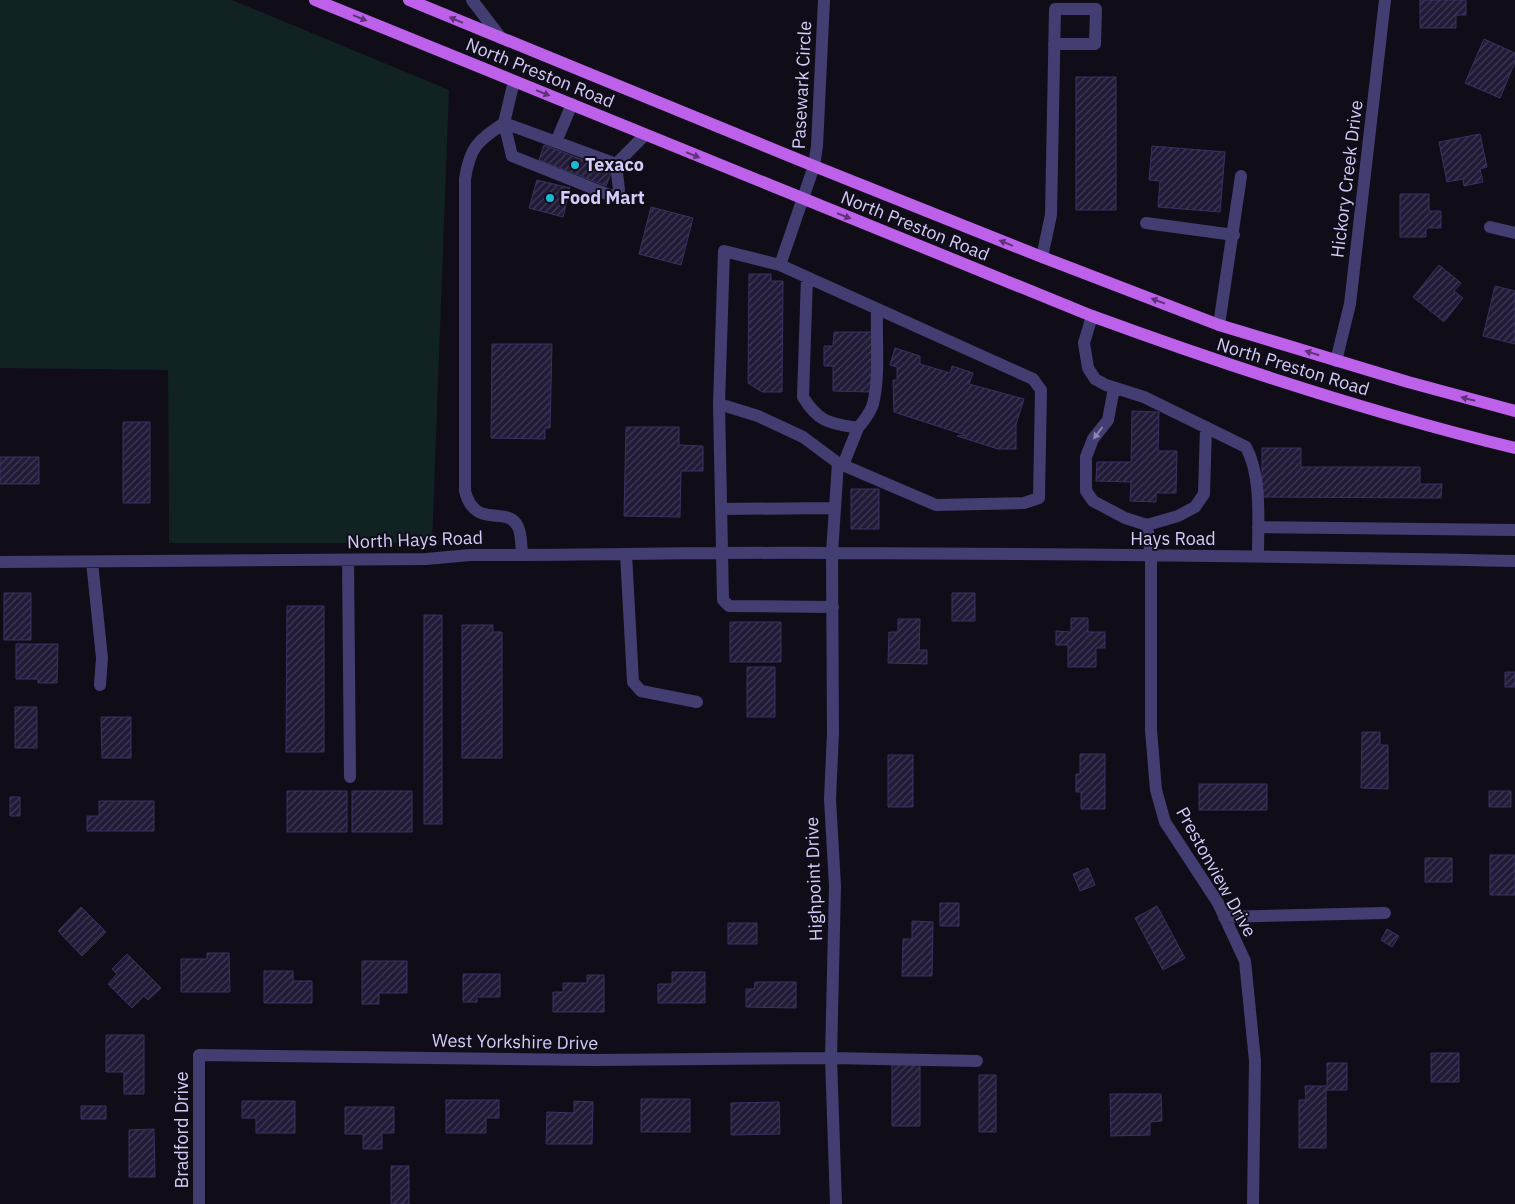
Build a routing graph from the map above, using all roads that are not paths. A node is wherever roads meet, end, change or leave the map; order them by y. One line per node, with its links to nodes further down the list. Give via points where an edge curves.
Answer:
1 (315, 0): 8 (main road, North Preston Road, one-way to 8)
2 (472, 0): 6 (street)
3 (824, 0): 14 (street, Pasewark Circle)
4 (1386, 0): 27 (street, Hickory Creek Drive, via 1350,304)
5 (415, 1): 6 (main road, North Preston Road, one-way to 5)
6 (502, 38): 14 (main road, North Preston Road)
7 (1054, 44): 21 (street, via 1051,216)
8 (514, 81): 9 (main road, North Preston Road, one-way to 9); 10 (street)
9 (572, 104): 11 (main road, North Preston Road); 12 (street)
10 (504, 123): 12 (street); 13 (street, via 512,156 612,196 619,190); 43 (street, via 482,138 469,156 465,179 465,491 469,506 478,513 515,521)
11 (646, 135): 13 (street); 16 (main road, North Preston Road, one-way to 16)
12 (556, 142): 13 (street)
13 (616, 164)
14 (814, 166): 16 (street, Pasewark Circle); 21 (main road, North Preston Road, one-way to 14)
15 (1241, 176): 20 (street)
16 (803, 200): 22 (street, Pasewark Circle); 25 (main road, North Preston Road, one-way to 25)
17 (1146, 223): 20 (street)
18 (1490, 227): 19 (street)
19 (1515, 233)
20 (1234, 235): 26 (street)
21 (1042, 258): 26 (main road, North Preston Road, one-way to 21)
22 (780, 265): 23 (street); 29 (street, via 724,251)
23 (807, 277): 24 (street); 32 (street, via 803,397 821,419)
24 (877, 309): 32 (street, Highpoint Drive, via 875,388 872,405); 34 (street, via 1033,379 1041,390 1039,498 1024,503 936,505)
25 (1092, 316): 28 (street, via 1084,343 1088,368 1095,379); 33 (main road, North Preston Road, via 1213,361 1390,415)
26 (1220, 324): 27 (main road, North Preston Road, one-way to 26)
27 (1336, 361): 30 (main road, North Preston Road, one-way to 27)
28 (1114, 388): 31 (street, via 1144,397); 37 (street, one-way to 37, via 1108,420 1093,439 1086,456 1086,491 1093,501 1125,518)
29 (719, 404): 34 (street, via 758,416 803,437); 36 (street)
30 (1515, 411)
31 (1206, 427): 37 (street, via 1204,494 1195,507); 38 (street, via 1246,447 1254,462)
32 (858, 428): 34 (street, Highpoint Drive)
33 (1515, 448)
34 (840, 464): 35 (street, Highpoint Drive)
35 (835, 508): 36 (street); 40 (street, Highpoint Drive)
36 (721, 509): 42 (street)
37 (1147, 525): 45 (street, Prestonview Drive)
38 (1258, 527): 39 (street); 44 (street)
39 (1515, 530)
40 (832, 553): 42 (street, North Hays Road); 45 (street, Hays Road); 50 (street, Highpoint Drive)
41 (626, 554): 42 (street, North Hays Road); 43 (street, North Hays Road); 52 (street, via 633,682 641,691)
42 (722, 554): 50 (street, via 723,600 729,606)
43 (522, 555): 46 (street, North Hays Road)
44 (1258, 555): 45 (street, Hays Road); 47 (street, Hays Road)
45 (1151, 557): 55 (street, Prestonview Drive, via 1151,730 1156,790 1165,822)
46 (348, 560): 49 (street, North Hays Road); 53 (street)
47 (1515, 561)
48 (0, 562): 49 (street, North Hays Road)
49 (92, 562): 51 (street, via 102,658)
50 (833, 606): 57 (street, Highpoint Drive, via 830,800 835,886)
51 (100, 685)
52 (697, 702)
53 (350, 777)
54 (1385, 913): 55 (street)
55 (1224, 917): 61 (street, Prestonview Drive, via 1245,961 1254,1053)
56 (199, 1055): 57 (street, West Yorkshire Drive, via 584,1060); 59 (street, Bradford Drive)
57 (832, 1058): 58 (street, West Yorkshire Drive); 60 (street, Highpoint Drive)
58 (977, 1061)
59 (199, 1204)
60 (836, 1204)
61 (1253, 1204)

